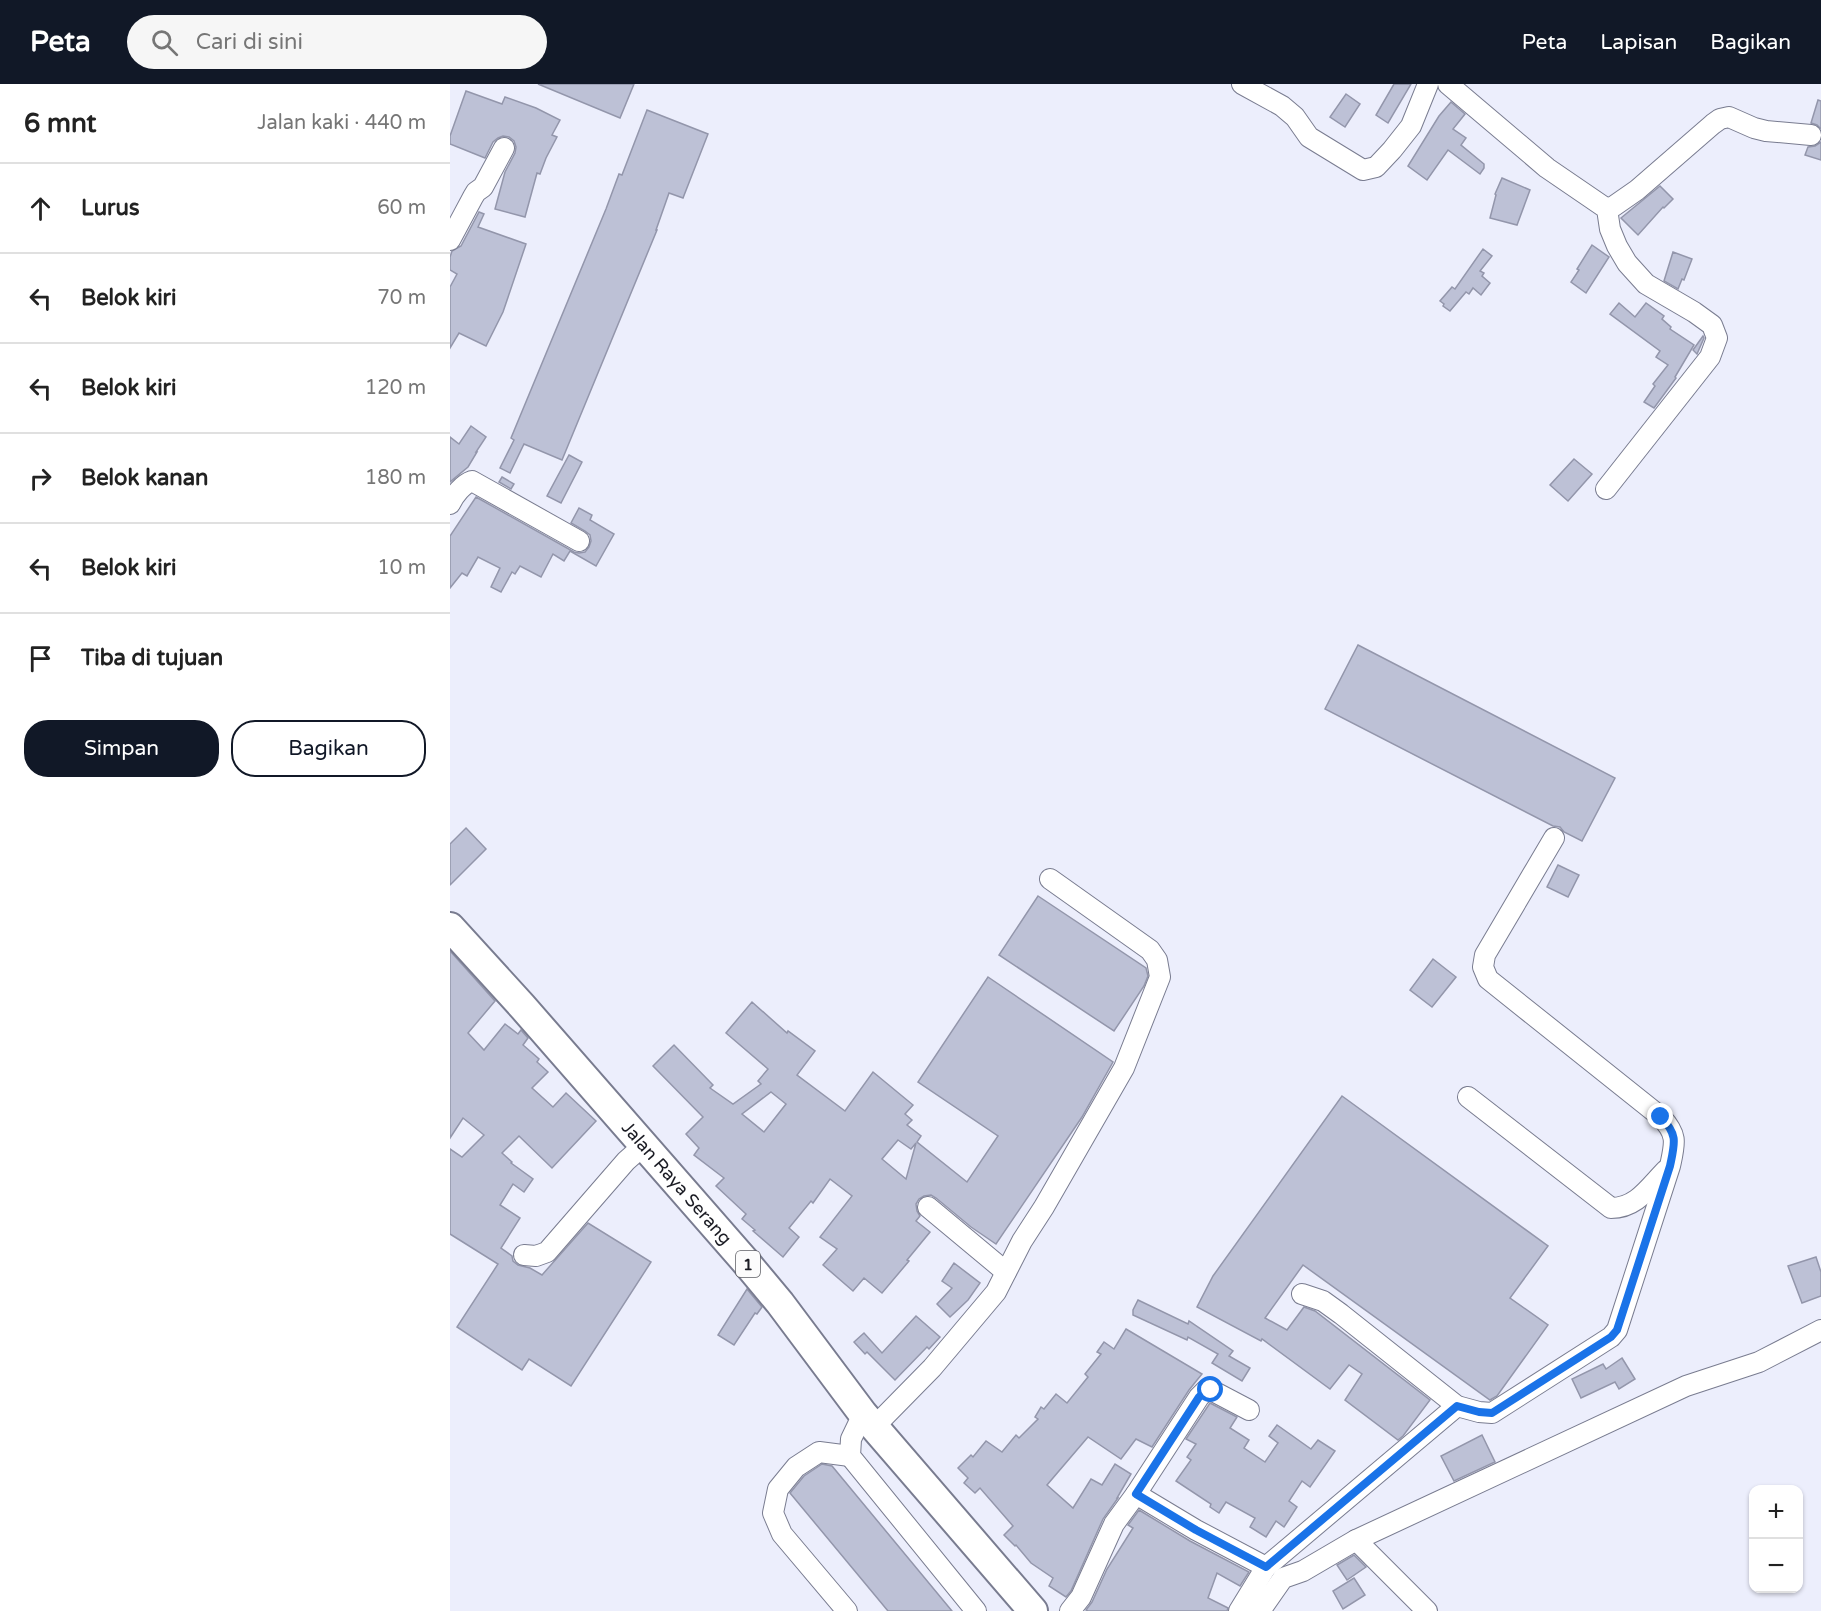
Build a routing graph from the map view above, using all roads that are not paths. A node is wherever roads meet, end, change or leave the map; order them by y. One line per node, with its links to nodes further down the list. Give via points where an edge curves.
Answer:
1 (1242, 84): 2 (street, via 1282,106 1309,137 1363,170 1376,167 1412,126)
2 (1428, 84)
3 (1448, 84): 6 (street, via 1547,168)
4 (1811, 135): 6 (street, via 1766,131 1729,117 1720,119 1636,190)
5 (504, 148): 7 (street)
6 (1607, 209): 8 (street, via 1610,229 1627,264 1647,285 1712,325 1717,338 1710,357)
7 (450, 240)
8 (1606, 489)
9 (450, 504): 10 (street, via 472,481)
10 (579, 541)
11 (1554, 838): 16 (street, via 1485,955 1483,967 1488,980 1661,1117 1674,1136)
12 (1050, 879): 19 (street, via 1150,950 1157,960 1160,977 1124,1068)
13 (450, 927): 15 (highway, Jalan Raya Serang / 1)
14 (1468, 1097): 16 (street, via 1611,1208 1637,1201)
15 (643, 1146): 18 (street, via 547,1252); 24 (highway, Jalan Raya Serang / 1, via 780,1303)
16 (1670, 1166): 22 (street, via 1617,1330 1611,1337 1492,1413)
17 (928, 1207): 19 (street)
18 (524, 1255)
19 (1006, 1272): 24 (street, via 983,1309 932,1368)
20 (1302, 1294): 22 (street, via 1323,1301 1341,1314)
21 (1821, 1330): 27 (street, via 1759,1362 1686,1386)
22 (1457, 1406): 28 (street)
23 (1249, 1410): 26 (street, via 1206,1390)
24 (869, 1420): 25 (street, via 851,1439); 29 (highway, Jalan Raya Serang / 1)
25 (850, 1455): 30 (street, via 819,1452 796,1467 778,1489 773,1513 782,1534); 31 (street)
26 (1136, 1494): 28 (street); 32 (street, via 1114,1524 1085,1588)
27 (1356, 1540): 34 (street, via 1303,1571 1283,1578); 35 (street)
28 (1266, 1567): 33 (street)
29 (1022, 1608)
30 (847, 1611)
31 (976, 1611)
32 (1070, 1611)
33 (1239, 1611)
34 (1260, 1611)
35 (1427, 1611)

